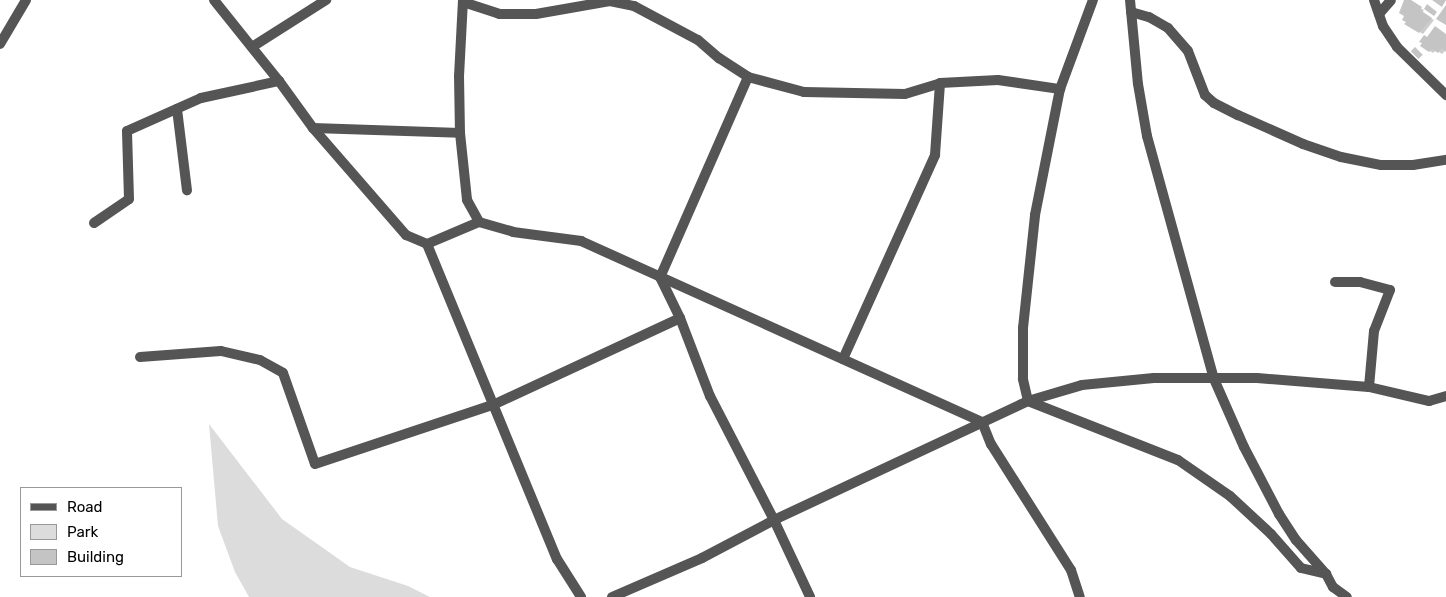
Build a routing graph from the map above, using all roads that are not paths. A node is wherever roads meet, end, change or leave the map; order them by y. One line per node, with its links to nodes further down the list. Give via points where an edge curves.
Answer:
1 (26, 0): 11 (street)
2 (214, 0): 12 (street)
3 (326, 0): 12 (street)
4 (1093, 0): 16 (street)
5 (1130, 0): 9 (street)
6 (1374, 0): 10 (street)
7 (1391, 0): 10 (street)
8 (463, 1): 13 (street, via 498,14 536,14 610,1 634,6 698,40); 20 (street)
9 (1131, 12): 21 (street, via 1149,16 1168,28 1188,52 1205,95 1238,115 1341,158 1381,165); 31 (street, via 1147,136)
10 (1379, 14): 17 (street, via 1397,47)
11 (0, 44)
12 (252, 47): 14 (street)
13 (748, 77): 15 (street, via 804,92 905,94); 26 (street)
14 (279, 81): 18 (street, via 201,98); 19 (street)
15 (940, 83): 16 (street, via 998,80); 30 (street, via 935,155)
16 (1060, 89): 34 (street, via 1035,215 1023,328)
17 (1446, 95)
18 (177, 109): 22 (street); 24 (street, via 127,131 129,200)
19 (313, 128): 20 (street); 25 (street, via 390,219 406,235)
20 (460, 133): 23 (street, via 468,200)
21 (1446, 160)
22 (187, 190)
23 (480, 222): 25 (street); 26 (street, via 513,232 581,241)
24 (94, 223)
25 (427, 244): 35 (street)
26 (660, 277): 28 (street); 30 (street)
27 (1335, 282): 32 (street, via 1360,282 1390,290 1374,331)
28 (680, 318): 35 (street); 37 (street, via 710,396)
29 (140, 358): 35 (street, via 221,351 260,360 283,373 315,464)
30 (843, 359): 36 (street)
31 (1214, 379): 32 (street, via 1257,378); 34 (street, via 1154,378 1082,385); 38 (street, via 1279,514 1296,540)
32 (1369, 386): 33 (street, via 1429,401)
33 (1446, 396)
34 (1028, 401): 36 (street); 38 (street, via 1178,460 1230,496 1271,534 1300,568)
35 (495, 404): 39 (street, via 558,559)
36 (982, 422): 37 (street); 42 (street, via 991,444 1071,570)
37 (774, 520): 40 (street, via 702,558); 41 (street)
38 (1326, 574): 43 (street, via 1333,586)
39 (581, 597)
40 (612, 597)
41 (810, 597)
42 (1080, 597)
43 (1347, 597)

